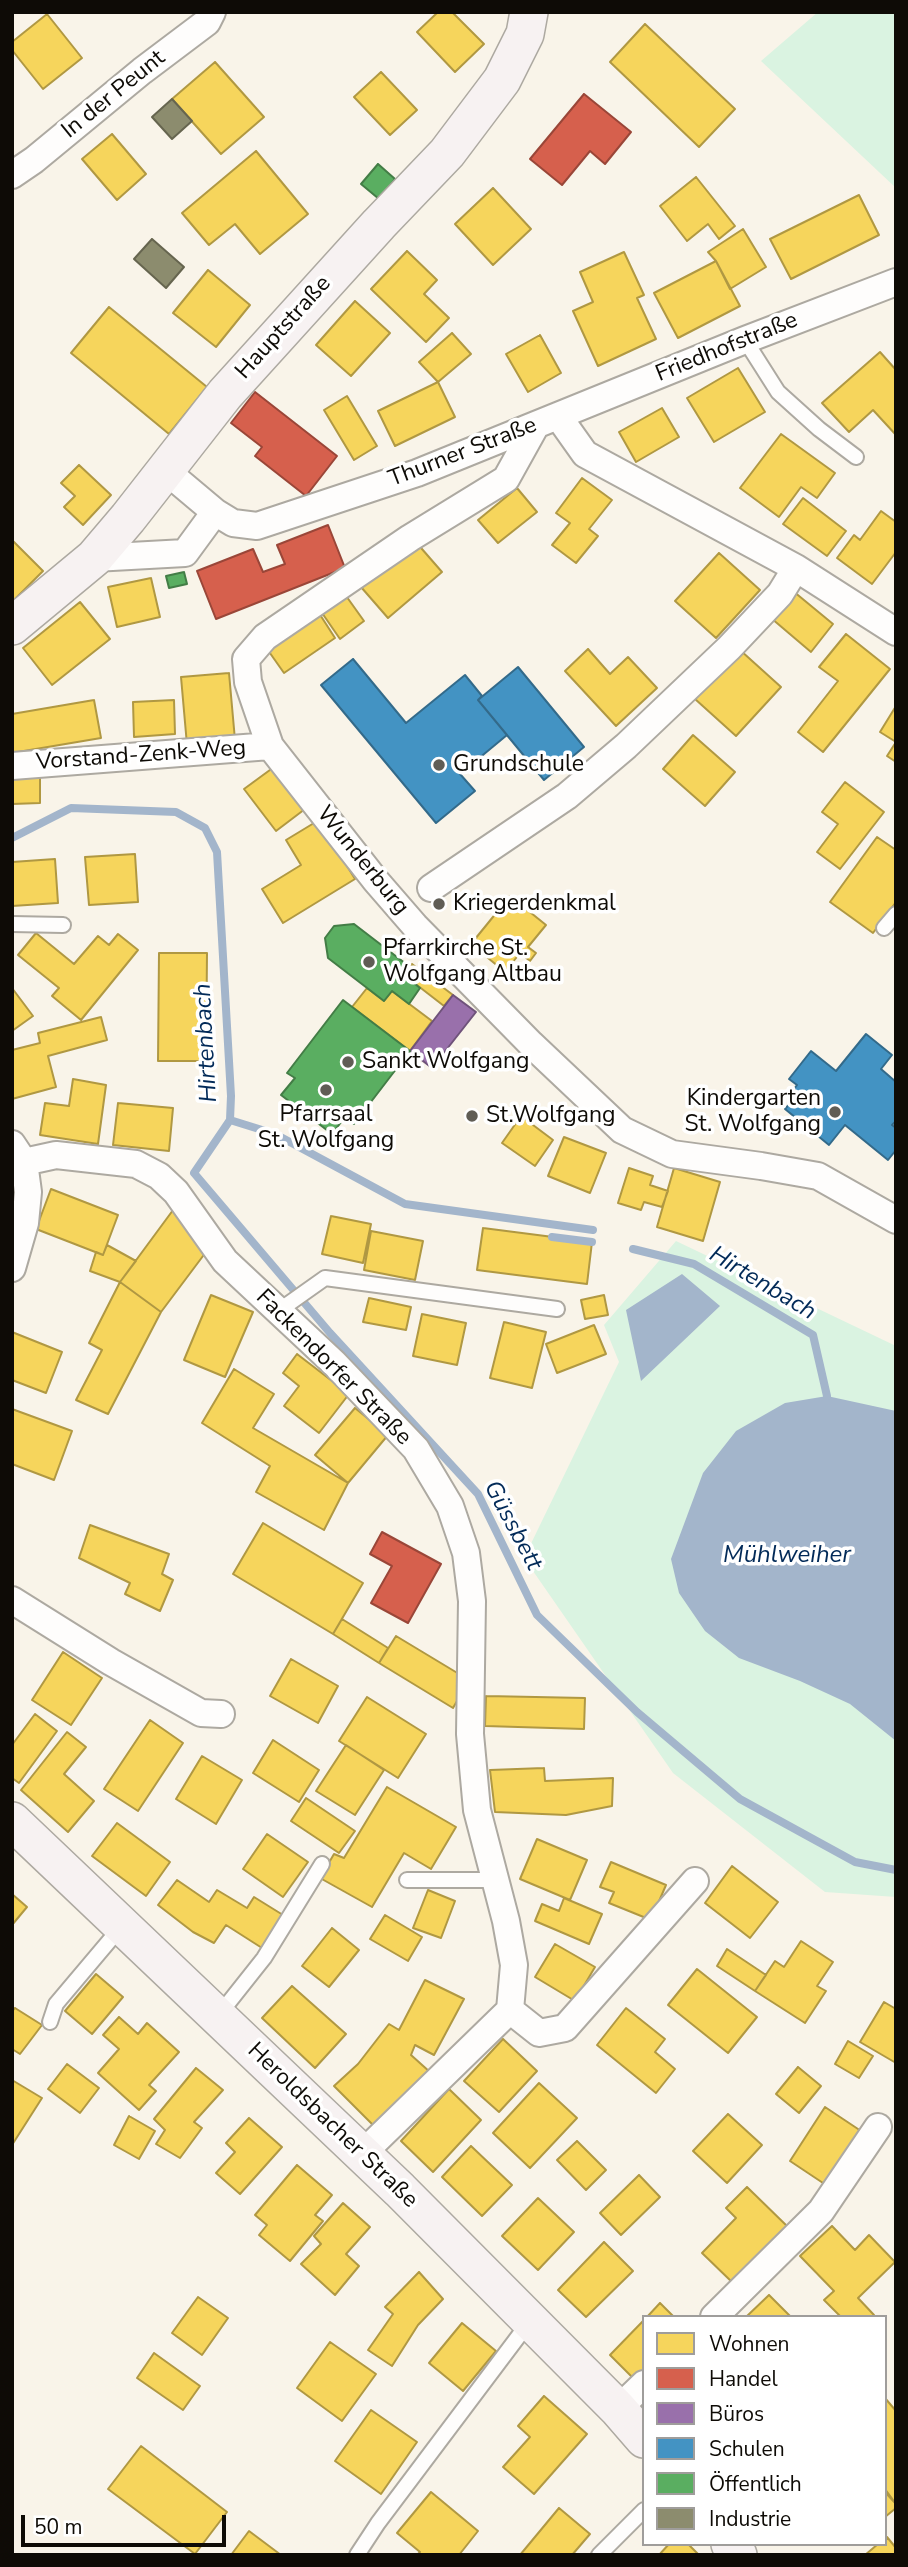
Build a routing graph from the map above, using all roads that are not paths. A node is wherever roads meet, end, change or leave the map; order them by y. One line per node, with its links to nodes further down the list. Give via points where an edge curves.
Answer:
1 (212, 12): 3 (street, In der Peunt, via 207,22)
2 (529, 12): 8 (street, Hauptstraße, via 525,34 502,80 447,153 225,394)
3 (12, 175)
4 (896, 282): 5 (street, Friedhofstraße)
5 (745, 340): 6 (street, Friedhofstraße); 7 (lane, via 778,392)
6 (547, 420): 9 (street, Thurner Straße, via 417,473 257,526 233,523); 11 (street, Thurner Straße, via 585,454); 14 (street, Wunderburg, via 506,479 265,637 246,659 248,682)
7 (856, 457)
8 (165, 470): 9 (street, Thurner Straße); 10 (street, Hauptstraße)
9 (215, 512): 10 (street, via 185,553)
10 (94, 558): 12 (street, Hauptstraße)
11 (796, 568): 13 (street, Thurner Straße); 16 (street, via 779,594 737,639 626,746 567,796)
12 (12, 626)
13 (896, 632)
14 (270, 746): 15 (street, Vorstand-Zenk-Weg); 22 (street, Wunderburg, via 415,926 622,1130 672,1154 818,1177)
15 (12, 766)
16 (430, 888)
17 (896, 914): 20 (lane)
18 (12, 924): 19 (lane)
19 (63, 925)
20 (884, 928)
21 (18, 1153): 23 (street, via 28,1192); 25 (street, Fackendorfer Straße, via 136,1164 159,1176 176,1192 225,1261)
22 (892, 1217)
23 (12, 1268)
24 (557, 1309): 25 (lane, via 325,1278)
25 (277, 1311): 31 (street, Fackendorfer Straße, via 416,1449 450,1506 466,1553 472,1601 470,1734 477,1810)
26 (12, 1600): 27 (street, via 201,1713)
27 (221, 1714)
28 (12, 1821): 33 (street, Heroldsbacher Straße)
29 (322, 1864): 35 (lane, via 264,1958)
30 (407, 1880): 31 (lane)
31 (494, 1880): 34 (street, Fackendorfer Straße, via 514,1965)
32 (695, 1881): 34 (street, via 565,2028 539,2033)
33 (121, 1926): 35 (street, Heroldsbacher Straße); 36 (lane, via 56,2004)
34 (510, 2010): 38 (street)
35 (218, 2017): 38 (street, Heroldsbacher Straße)
36 (50, 2022)
37 (878, 2127): 39 (street, via 821,2211)
38 (362, 2154): 40 (street, Heroldsbacher Straße)
39 (716, 2315)
40 (531, 2320): 41 (street, Heroldsbacher Straße); 44 (lane)
41 (631, 2396): 42 (street, Heroldsbacher Straße)
42 (642, 2432)
43 (642, 2512): 45 (lane)
44 (357, 2555)
45 (599, 2555)

